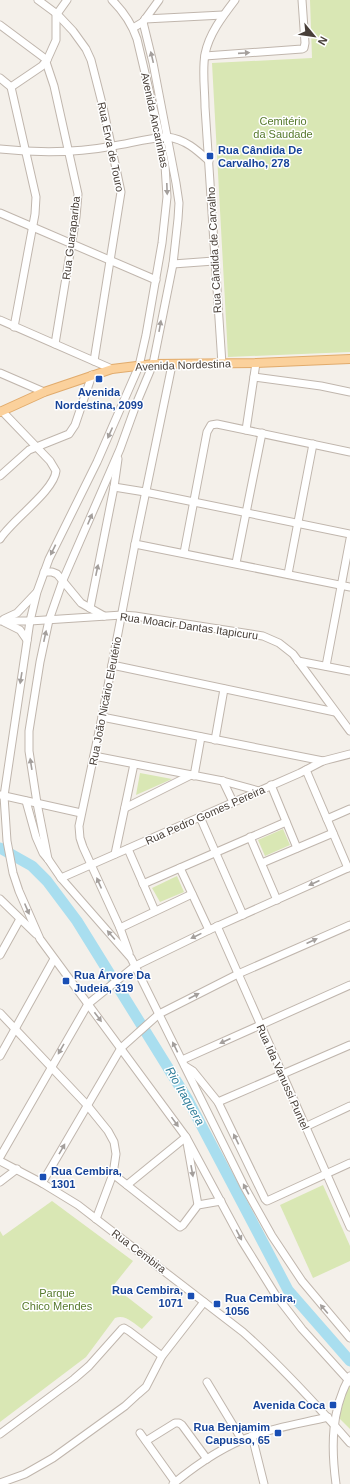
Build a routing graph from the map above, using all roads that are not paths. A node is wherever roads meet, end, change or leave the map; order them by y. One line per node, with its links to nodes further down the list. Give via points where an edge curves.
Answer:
1 (38, 0): 7 (street, Rua Erva de Touro)
2 (67, 0): 7 (street)
3 (112, 0): 11 (street, Avenida Ancarinhas)
4 (159, 0): 9 (street)
5 (234, 0): 8 (street, Rua Cândida de Carvalho)
6 (302, 0): 12 (street, one-way to 6, via 304,48)
7 (56, 14): 13 (street, via 56,40); 19 (street, Rua Erva de Touro, via 80,40 91,60)
8 (223, 15): 9 (street); 12 (street, Rua Cândida de Carvalho, via 210,38)
9 (144, 20): 11 (street); 16 (street, one-way to 9)
10 (0, 25): 13 (street)
11 (133, 28): 17 (street, Avenida Ancarinhas)
12 (205, 56): 23 (street, Rua Cândida de Carvalho)
13 (47, 61): 15 (street); 21 (street, Rua Guarapariba)
14 (0, 78): 15 (street)
15 (11, 87): 22 (street)
16 (159, 92): 17 (street); 18 (street)
17 (149, 94): 18 (street, Avenida Ancarinhas)
18 (164, 137): 19 (street); 23 (street, via 185,142); 29 (street, via 179,203); 30 (street, Avenida Ancarinhas, one-way to 30, via 168,197)
19 (112, 147): 21 (street); 27 (street, Rua Erva de Touro, via 121,192)
20 (0, 149): 22 (street)
21 (68, 151): 22 (street); 26 (street, Rua Guarapariba, via 78,194)
22 (26, 152): 25 (street, via 36,197)
23 (209, 161): 28 (street, Rua Cândida de Carvalho)
24 (0, 213): 25 (street)
25 (32, 226): 26 (street); 34 (street)
26 (71, 243): 27 (street); 35 (street, Rua Guarapariba)
27 (110, 261): 32 (street); 37 (street, Rua Erva de Touro)
28 (214, 261): 29 (street); 40 (street, Rua Cândida de Carvalho)
29 (173, 264): 31 (street)
30 (157, 272): 31 (street); 32 (street, Avenida Ancarinhas)
31 (171, 273): 39 (street, one-way to 31)
32 (156, 280): 42 (street, Avenida Ancarinhas)
33 (0, 320): 34 (street)
34 (14, 327): 35 (street)
35 (55, 344): 37 (street)
36 (350, 359): 38 (main road, Avenida Nordestina)
37 (94, 361): 43 (street)
38 (256, 363): 40 (main road, Avenida Nordestina); 46 (street)
39 (153, 364): 41 (main road, Avenida Nordestina); 42 (main road, Avenida Nordestina); 54 (street)
40 (222, 364): 41 (main road, Avenida Nordestina)
41 (172, 365): 58 (street, Rua João Nicário Eleutério)
42 (139, 366): 43 (main road, Avenida Nordestina); 68 (street, Avenida Ancarinhas, one-way to 68, via 97,462)
43 (112, 369): 45 (main road, Avenida Nordestina)
44 (0, 373): 47 (street)
45 (92, 375): 47 (main road, Avenida Nordestina); 53 (street, via 72,431)
46 (254, 377): 48 (street); 50 (street)
47 (44, 392): 49 (main road, Avenida Nordestina)
48 (350, 392)
49 (1, 411): 53 (street)
50 (246, 430): 51 (street); 59 (street, via 212,425 207,432)
51 (262, 433): 52 (street); 60 (street)
52 (314, 444): 55 (street); 61 (street)
53 (36, 446): 56 (street, via 22,454); 63 (street, via 53,465 55,473 52,482)
54 (120, 449): 57 (street); 70 (street, one-way to 54)
55 (350, 452)
56 (0, 476)
57 (114, 487): 58 (street); 74 (street, one-way to 57)
58 (145, 492): 59 (street); 65 (street, Rua João Nicário Eleutério)
59 (193, 502): 60 (street); 66 (street)
60 (247, 513): 61 (street); 67 (street)
61 (299, 523): 62 (street); 69 (street)
62 (350, 534)
63 (0, 539)
64 (350, 539): 71 (street)
65 (135, 544): 66 (street); 75 (street, Rua João Nicário Eleutério)
66 (184, 553): 67 (street)
67 (236, 563): 69 (street)
68 (44, 572): 70 (street, Rua Moacir Dantas Itapicuru, via 55,572); 73 (street, Avenida Ancarinhas)
69 (288, 574): 71 (street)
70 (63, 580): 74 (street, Rua Moacir Dantas Itapicuru, via 76,598); 77 (street)
71 (341, 585): 72 (street); 83 (street)
72 (350, 587)
73 (38, 592): 78 (street, via 18,614); 79 (street, Avenida Ancarinhas)
74 (90, 608): 76 (street, Rua Moacir Dantas Itapicuru)
75 (122, 615): 76 (street, Rua Moacir Dantas Itapicuru); 81 (street, Rua Moacir Dantas Itapicuru, via 263,636 279,643); 82 (street, Rua João Nicário Eleutério)
76 (104, 616): 77 (street, Rua Moacir Dantas Itapicuru)
77 (49, 620): 79 (street, Rua Moacir Dantas Itapicuru); 103 (street, one-way to 77, via 29,751 29,732)
78 (0, 621): 79 (street, Rua Moacir Dantas Itapicuru); 80 (street, via 20,630)
79 (30, 621): 80 (street, Avenida Ancarinhas)
80 (27, 640): 100 (street, Avenida Ancarinhas, one-way to 100)
81 (298, 661): 83 (street); 86 (street, Rua Moacir Dantas Itapicuru)
82 (112, 665): 85 (street); 87 (street, Rua João Nicário Eleutério)
83 (326, 666): 84 (street)
84 (350, 671)
85 (224, 689): 86 (street); 90 (street)
86 (336, 712): 88 (street, Rua Moacir Dantas Itapicuru)
87 (102, 717): 89 (street); 92 (street, Rua João Nicário Eleutério)
88 (350, 731)
89 (201, 737): 90 (street); 96 (street)
90 (215, 740): 93 (street)
91 (350, 754): 93 (street, Rua Pedro Gomes Pereira)
92 (94, 756): 94 (street); 106 (street, Rua João Nicário Eleutério)
93 (323, 761): 95 (street, Rua Pedro Gomes Pereira)
94 (134, 764): 96 (street); 104 (street)
95 (306, 770): 98 (street, Rua Pedro Gomes Pereira); 108 (street)
96 (193, 776): 97 (street); 104 (street)
97 (223, 781): 99 (street); 102 (street)
98 (271, 786): 99 (street, Rua Pedro Gomes Pereira); 109 (street)
99 (259, 791): 102 (street, Rua Pedro Gomes Pereira)
100 (2, 795): 101 (street); 133 (street, Avenida Ancarinhas, one-way to 133, via 13,873)
101 (26, 801): 103 (street); 116 (street, via 39,844)
102 (233, 802): 107 (street, Rua Pedro Gomes Pereira)
103 (37, 803): 106 (street); 116 (street)
104 (125, 808): 115 (street)
105 (350, 809): 108 (street)
106 (81, 813): 118 (street, Rua João Nicário Eleutério, via 80,838)
107 (200, 817): 113 (street, Rua Pedro Gomes Pereira); 114 (street)
108 (327, 819): 110 (street)
109 (286, 822): 111 (street); 112 (street)
110 (333, 832): 112 (street); 119 (street)
111 (250, 837): 114 (street); 117 (street)
112 (297, 848): 117 (street)
113 (128, 849): 115 (street, Rua Pedro Gomes Pereira); 122 (street)
114 (215, 852): 120 (street); 127 (street)
115 (115, 854): 118 (street, Rua Pedro Gomes Pereira)
116 (48, 858): 121 (street)
117 (262, 863): 125 (street)
118 (91, 865): 121 (street, Rua Pedro Gomes Pereira); 131 (street, Rua João Nicário Eleutério, one-way to 118)
119 (349, 867): 125 (street, one-way to 125)
120 (180, 868): 122 (street); 123 (street)
121 (61, 878): 135 (street, one-way to 121)
122 (144, 884): 126 (street)
123 (192, 894): 126 (street); 132 (street)
124 (0, 899): 128 (street)
125 (277, 900): 127 (street)
126 (155, 912): 131 (street)
127 (243, 915): 130 (street)
128 (20, 919): 133 (street); 134 (street)
129 (350, 925): 138 (street, one-way to 129)
130 (217, 926): 132 (street); 138 (street, Rua Ida Vanussi Puntel)
131 (120, 928): 135 (street, Rua João Nicário Eleutério)
132 (209, 930): 137 (street, one-way to 137)
133 (40, 939): 136 (street)
134 (0, 955)
135 (131, 958): 137 (street)
136 (54, 959): 140 (street); 144 (street)
137 (136, 966): 140 (street); 142 (street)
138 (238, 974): 142 (street, one-way to 138); 143 (street, Rua Ida Vanussi Puntel)
139 (350, 984): 143 (street)
140 (88, 1004): 145 (street, one-way to 145); 149 (street, one-way to 149)
141 (0, 1013): 144 (street)
142 (159, 1014): 145 (street); 148 (street, one-way to 142)
143 (261, 1025): 148 (street, one-way to 148); 150 (street, Rua Ida Vanussi Puntel)
144 (15, 1029): 147 (street); 149 (street)
145 (124, 1045): 152 (street); 155 (street, one-way to 155)
146 (350, 1045): 150 (street)
147 (0, 1056)
148 (183, 1063): 151 (street, via 193,1071); 170 (street, one-way to 148, via 302,1281 272,1236 244,1186)
149 (51, 1068): 152 (street); 156 (street)
150 (282, 1074): 151 (street); 154 (street, Rua Ida Vanussi Puntel)
151 (218, 1102): 161 (street, one-way to 151, via 269,1201 265,1199)
152 (87, 1105): 160 (street, via 114,1142 116,1154); 163 (street, one-way to 152)
153 (350, 1106): 154 (street)
154 (305, 1127): 161 (street, Rua Ida Vanussi Puntel)
155 (186, 1137): 164 (street); 165 (street); 166 (street, one-way to 166)
156 (0, 1157)
157 (0, 1161): 159 (street, Rua Cembira)
158 (350, 1163): 161 (street)
159 (17, 1169): 162 (street); 163 (street, Rua Cembira)
160 (113, 1174): 164 (street); 167 (street)
161 (326, 1174): 168 (street, Rua Ida Vanussi Puntel)
162 (0, 1182)
163 (42, 1183): 167 (street, Rua Cembira)
164 (127, 1185): 166 (street, via 180,1227)
165 (221, 1201): 166 (street); 172 (street, one-way to 172, via 275,1294 302,1329)
166 (198, 1205)
167 (96, 1219): 169 (street, Rua Cembira)
168 (349, 1224)
169 (204, 1302): 171 (street); 174 (street, Rua Cembira, via 264,1350)
170 (350, 1338)
171 (162, 1356): 177 (street, via 124,1328 74,1379); 184 (street, via 146,1387 125,1406 53,1458 25,1474)
172 (349, 1379): 175 (street, via 337,1407)
173 (207, 1382): 179 (street)
174 (328, 1418): 175 (street, Rua Cembira); 178 (street)
175 (334, 1425): 181 (street, Rua Cembira); 186 (street, via 333,1460)
176 (140, 1433): 180 (street)
177 (0, 1434)
178 (252, 1436): 179 (street); 185 (street)
179 (242, 1440): 182 (street)
180 (146, 1441): 182 (street, via 174,1423 179,1423); 183 (street)
181 (350, 1443)
182 (207, 1460): 183 (street)
183 (179, 1482)
184 (0, 1483)
185 (264, 1484)
186 (336, 1484)

